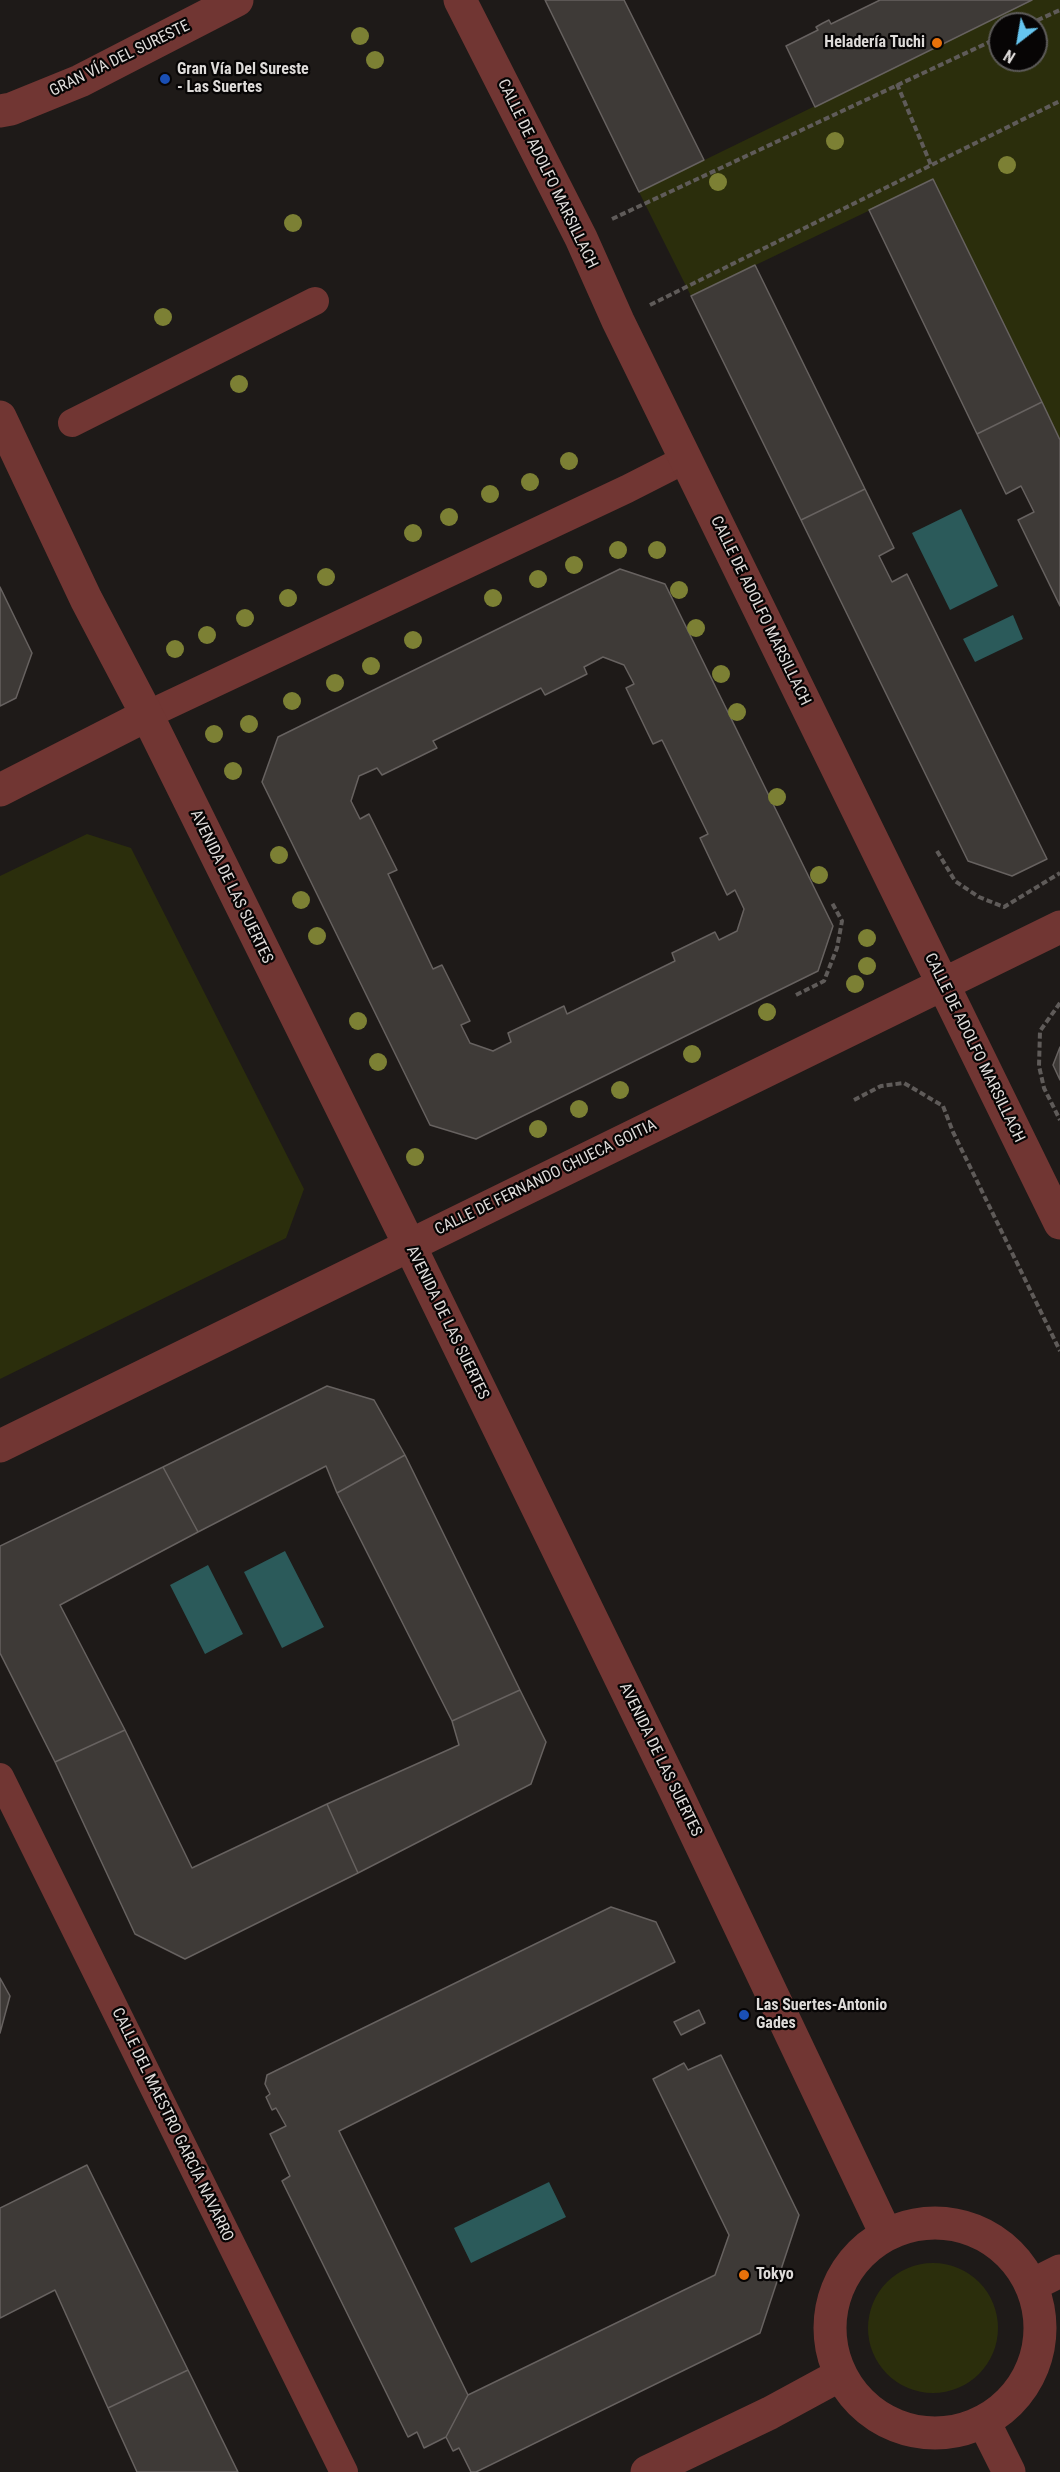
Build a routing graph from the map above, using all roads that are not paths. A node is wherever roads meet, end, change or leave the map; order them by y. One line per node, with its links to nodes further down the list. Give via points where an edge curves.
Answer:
1 (237, 0): 3 (street, GRAN VÍA DEL SURESTE, via 80,81)
2 (460, 0): 7 (street, CALLE DE ADOLFO MARSILLACH)
3 (0, 111)
4 (315, 301): 6 (street)
5 (0, 417): 8 (street, AVENIDA DE LAS SUERTES, via 86,599)
6 (72, 423)
7 (686, 459): 8 (street); 11 (street, CALLE DE ADOLFO MARSILLACH)
8 (147, 715): 9 (street); 13 (street, AVENIDA DE LAS SUERTES)
9 (0, 790)
10 (1060, 927): 11 (street, CALLE DE FERNANDO CHUECA GOITIA)
11 (942, 983): 12 (street, CALLE DE ADOLFO MARSILLACH); 13 (street, CALLE DE FERNANDO CHUECA GOITIA)
12 (1060, 1223)
13 (410, 1244): 14 (street, CALLE DE FERNANDO CHUECA GOITIA); 16 (street, AVENIDA DE LAS SUERTES)
14 (0, 1446)
15 (0, 1777): 20 (street, CALLE DEL MAESTRO GARCÍA NAVARRO)
16 (886, 2234): 17 (street, via 924,2222 966,2227); 18 (street, via 861,2251 843,2274 832,2302 829,2335)
17 (1046, 2278): 19 (street, via 1033,2369 1014,2399)
18 (840, 2375): 19 (street, via 870,2411 903,2429 945,2434); 21 (street)
19 (984, 2422): 22 (street)
20 (344, 2472)
21 (647, 2472)
22 (1009, 2472)

